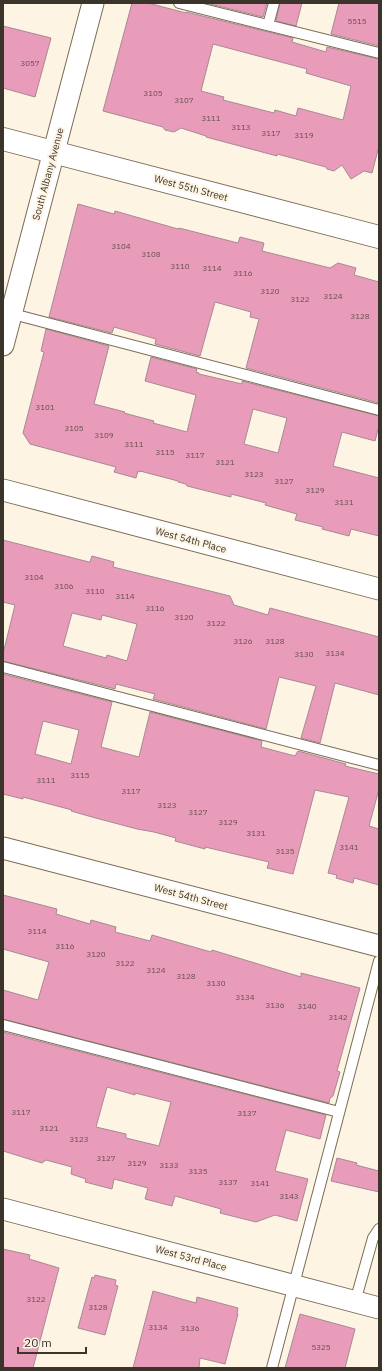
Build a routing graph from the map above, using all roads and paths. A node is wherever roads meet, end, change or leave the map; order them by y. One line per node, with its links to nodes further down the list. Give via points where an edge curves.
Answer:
1 (93, 3): 7 (street, South Albany Avenue)
2 (179, 3): 4 (lane)
3 (274, 3): 4 (lane)
4 (268, 25): 5 (lane)
5 (379, 53)
6 (3, 139): 7 (main road, West 55th Street)
7 (54, 152): 8 (main road, West 55th Street); 9 (street, South Albany Avenue)
8 (379, 237)
9 (7, 313): 10 (street, South Albany Avenue); 11 (lane)
10 (3, 345)
11 (379, 410)
12 (3, 490): 13 (street, West 54th Place)
13 (379, 589)
14 (3, 667): 15 (lane)
15 (379, 766)
16 (3, 848): 17 (street, West 54th Street)
17 (379, 946)
18 (379, 961): 20 (lane)
19 (3, 1025): 20 (lane)
20 (339, 1112): 23 (lane)
21 (3, 1209): 23 (street, West 53rd Place)
22 (379, 1229): 24 (lane)
23 (294, 1286): 24 (street, West 53rd Place); 26 (lane)
24 (355, 1302): 25 (street, West 53rd Place)
25 (379, 1308)
26 (272, 1368)

